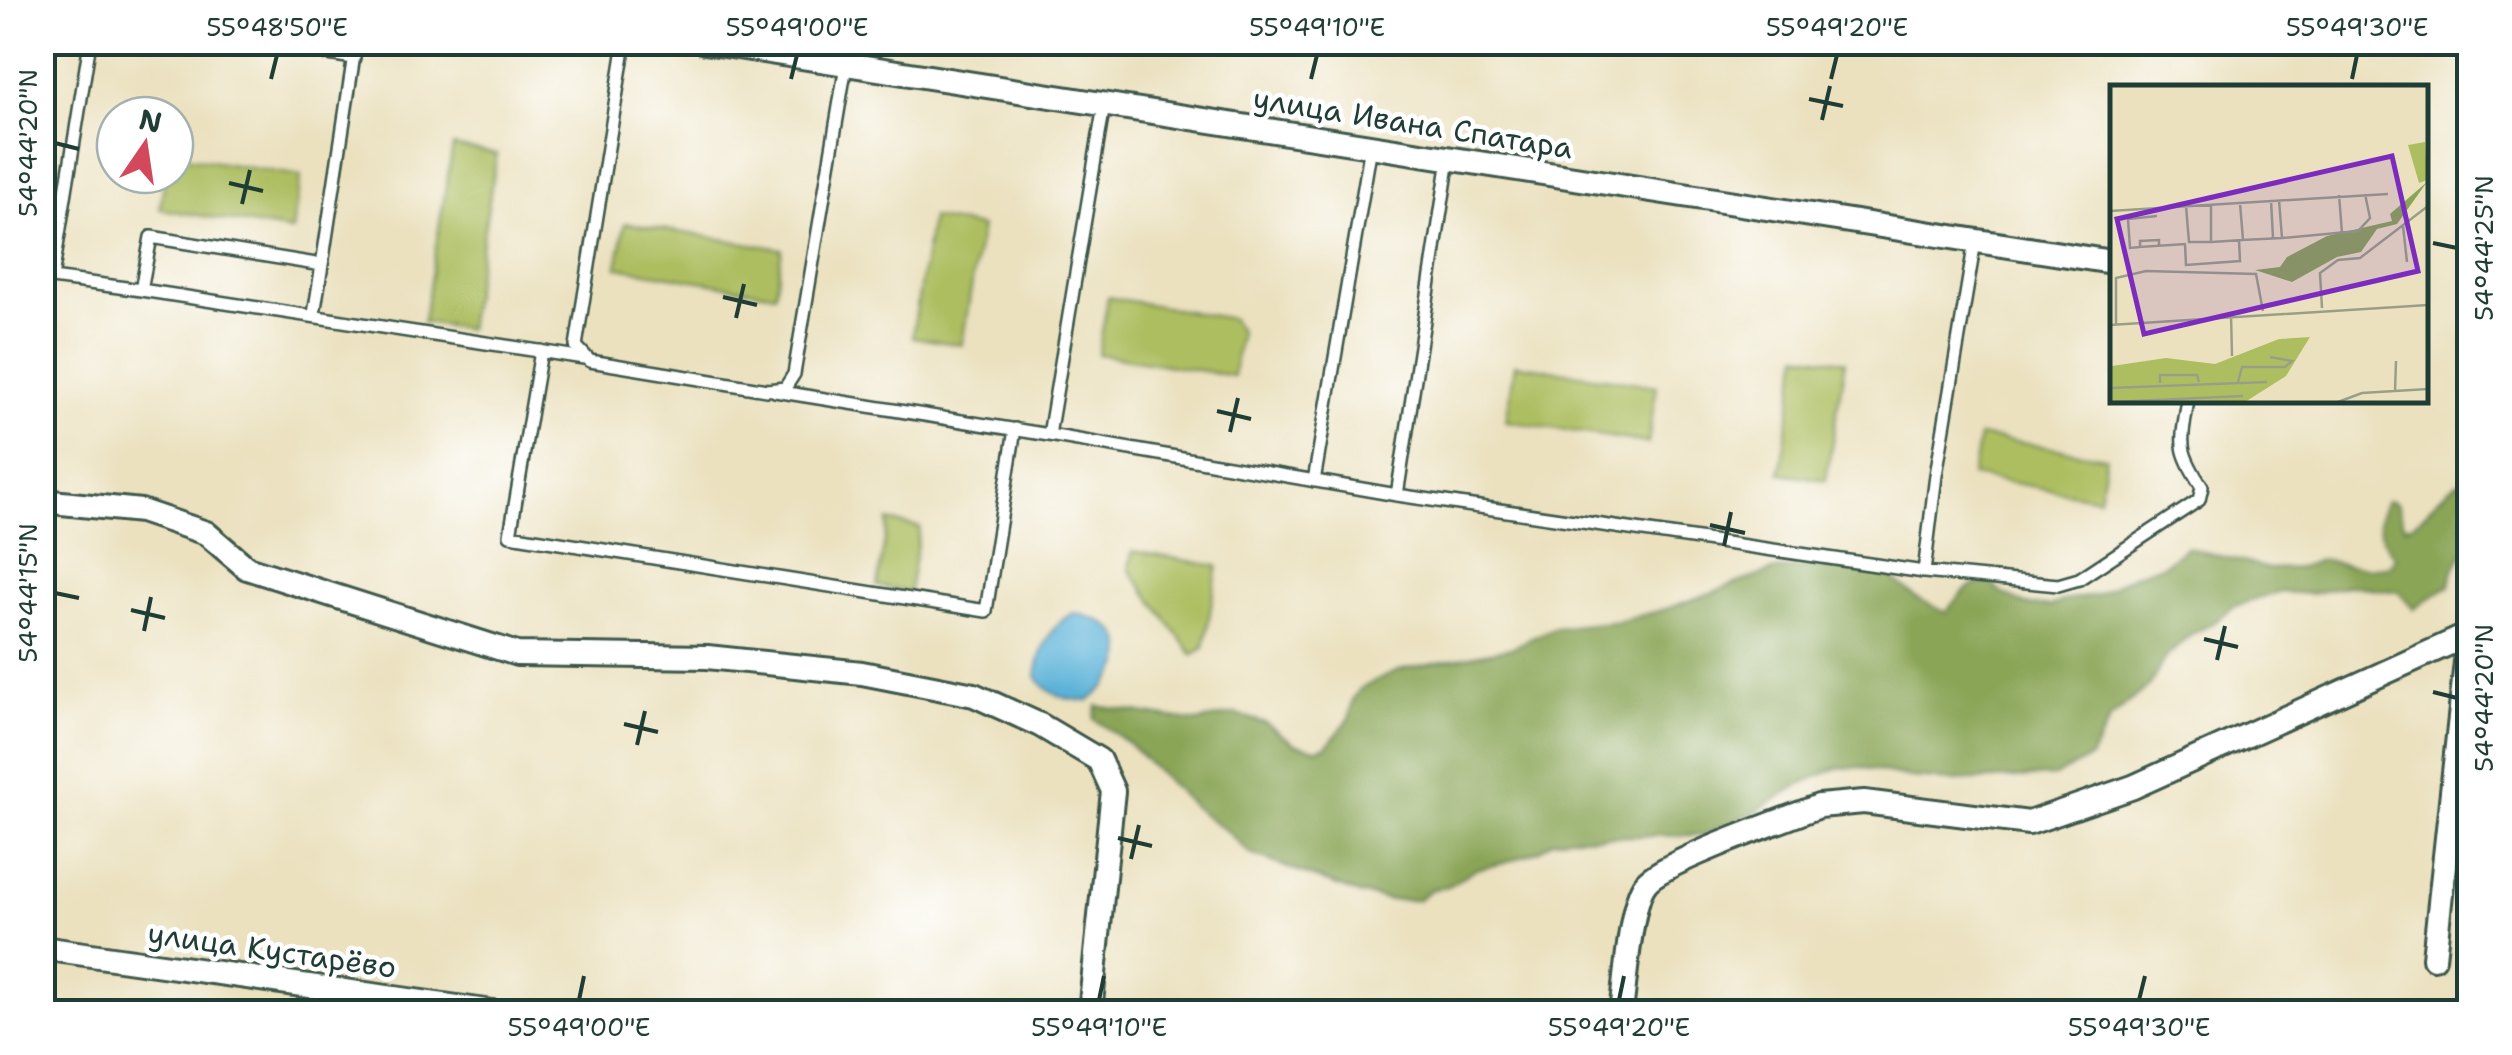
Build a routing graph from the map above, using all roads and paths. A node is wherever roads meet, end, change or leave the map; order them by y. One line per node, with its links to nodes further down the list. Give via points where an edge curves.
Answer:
1 (90, 42): 14 (lane, via 52,278)
2 (250, 42): 6 (lane)
3 (356, 42): 6 (lane)
4 (625, 42): 17 (lane, via 575,338)
5 (705, 42): 7 (street, улица Ивана Спатара)
6 (354, 58): 13 (lane)
7 (846, 65): 8 (street, улица Ивана Спатара); 18 (lane, via 794,374)
8 (1104, 105): 9 (street, улица Ивана Спатара); 21 (lane)
9 (1370, 146): 10 (street, улица Ивана Спатара); 22 (lane)
10 (1449, 160): 11 (street, улица Ивана Спатара); 23 (lane)
11 (1975, 241): 12 (street, улица Ивана Спатара); 25 (lane)
12 (2110, 262)
13 (322, 265): 14 (lane, via 151,237); 15 (lane)
14 (141, 290): 15 (lane)
15 (314, 314): 16 (lane)
16 (541, 351): 17 (lane); 20 (lane, via 510,534 986,611)
17 (584, 358): 18 (lane)
18 (776, 391): 20 (lane)
19 (2188, 402): 25 (lane, via 2182,453 2202,492 2199,500 2079,579 2066,584)
20 (1015, 429): 21 (lane)
21 (1049, 435): 22 (lane)
22 (1314, 482): 23 (lane)
23 (1397, 495): 25 (lane)
24 (42, 500): 29 (street, via 142,511 206,532 247,568 517,654 707,656 862,674 974,695 1040,725 1099,760 1113,790)
25 (1924, 572)
26 (42, 948): 28 (street, улица Кустарёво)
27 (2434, 958): 30 (street, via 2470,634 2133,787 2030,823 1838,803 1701,853 1644,885)
28 (494, 1012)
29 (1090, 1012)
30 (1622, 1012)

